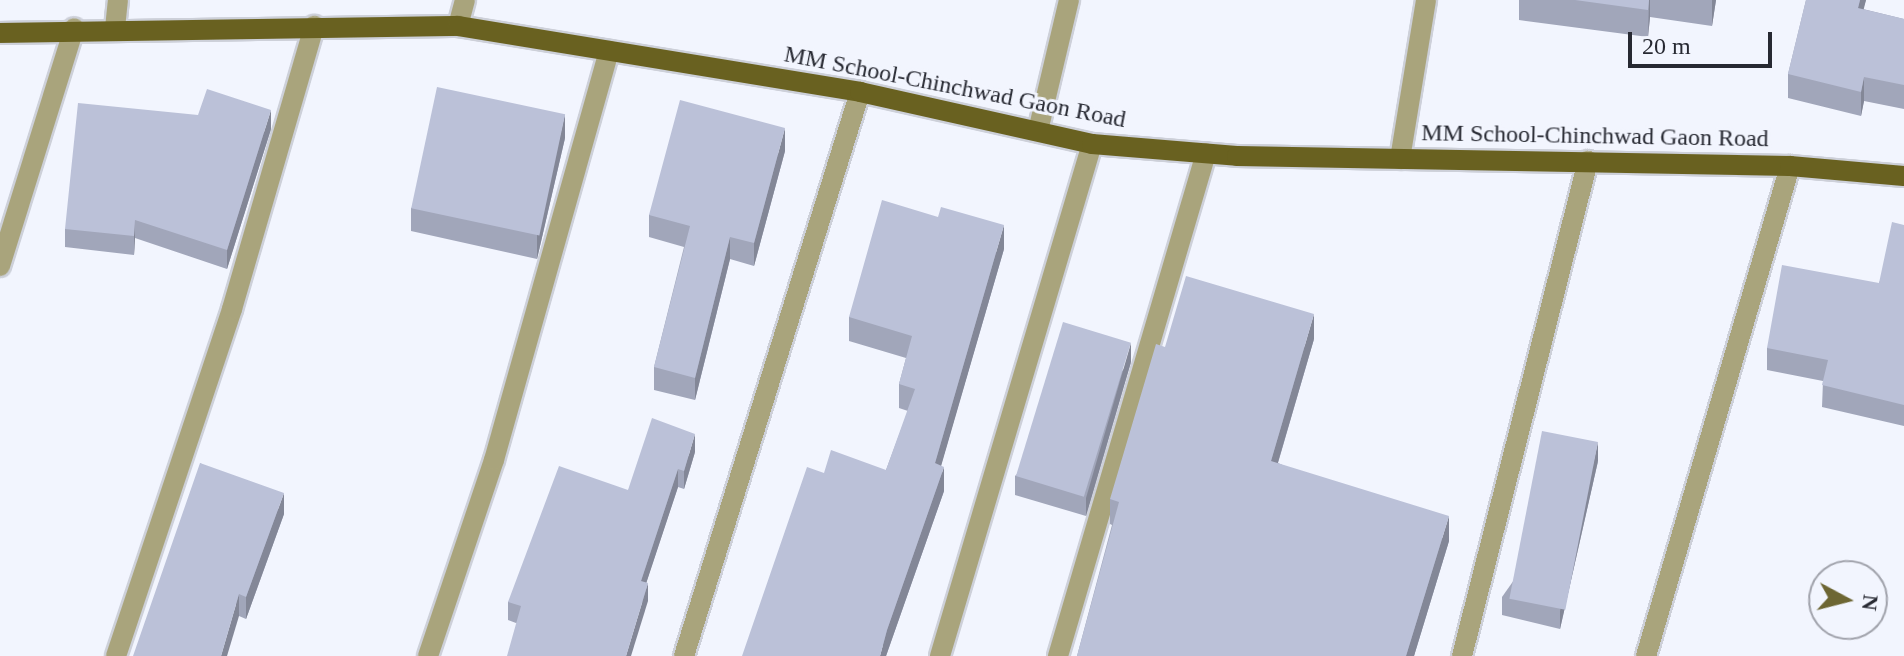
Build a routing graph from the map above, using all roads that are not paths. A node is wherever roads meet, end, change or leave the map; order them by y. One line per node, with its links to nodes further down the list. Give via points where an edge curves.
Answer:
1 (118, 0): 8 (street)
2 (465, 0): 6 (street)
3 (1069, 0): 12 (street)
4 (1426, 0): 15 (street)
5 (314, 26): 6 (main road, MM School-Chinchwad Gaon Road); 8 (main road, MM School-Chinchwad Gaon Road); 20 (street, via 232,309)
6 (458, 26): 10 (main road, MM School-Chinchwad Gaon Road)
7 (74, 28): 8 (main road, MM School-Chinchwad Gaon Road); 9 (main road, MM School-Chinchwad Gaon Road); 19 (street)
8 (115, 28)
9 (0, 33)
10 (609, 51): 11 (main road, MM School-Chinchwad Gaon Road); 21 (street, via 494,460)
11 (860, 92): 12 (main road, MM School-Chinchwad Gaon Road); 22 (street)
12 (1038, 131): 13 (main road, MM School-Chinchwad Gaon Road)
13 (1092, 144): 14 (main road, MM School-Chinchwad Gaon Road); 23 (street)
14 (1206, 153): 15 (main road, MM School-Chinchwad Gaon Road); 24 (street)
15 (1400, 159): 16 (main road, MM School-Chinchwad Gaon Road)
16 (1588, 161): 17 (main road, MM School-Chinchwad Gaon Road); 25 (street)
17 (1790, 166): 18 (main road, MM School-Chinchwad Gaon Road); 26 (street)
18 (1904, 176)
19 (0, 266)
20 (116, 656)
21 (428, 656)
22 (684, 656)
23 (940, 656)
24 (1058, 656)
25 (1462, 656)
26 (1646, 656)

